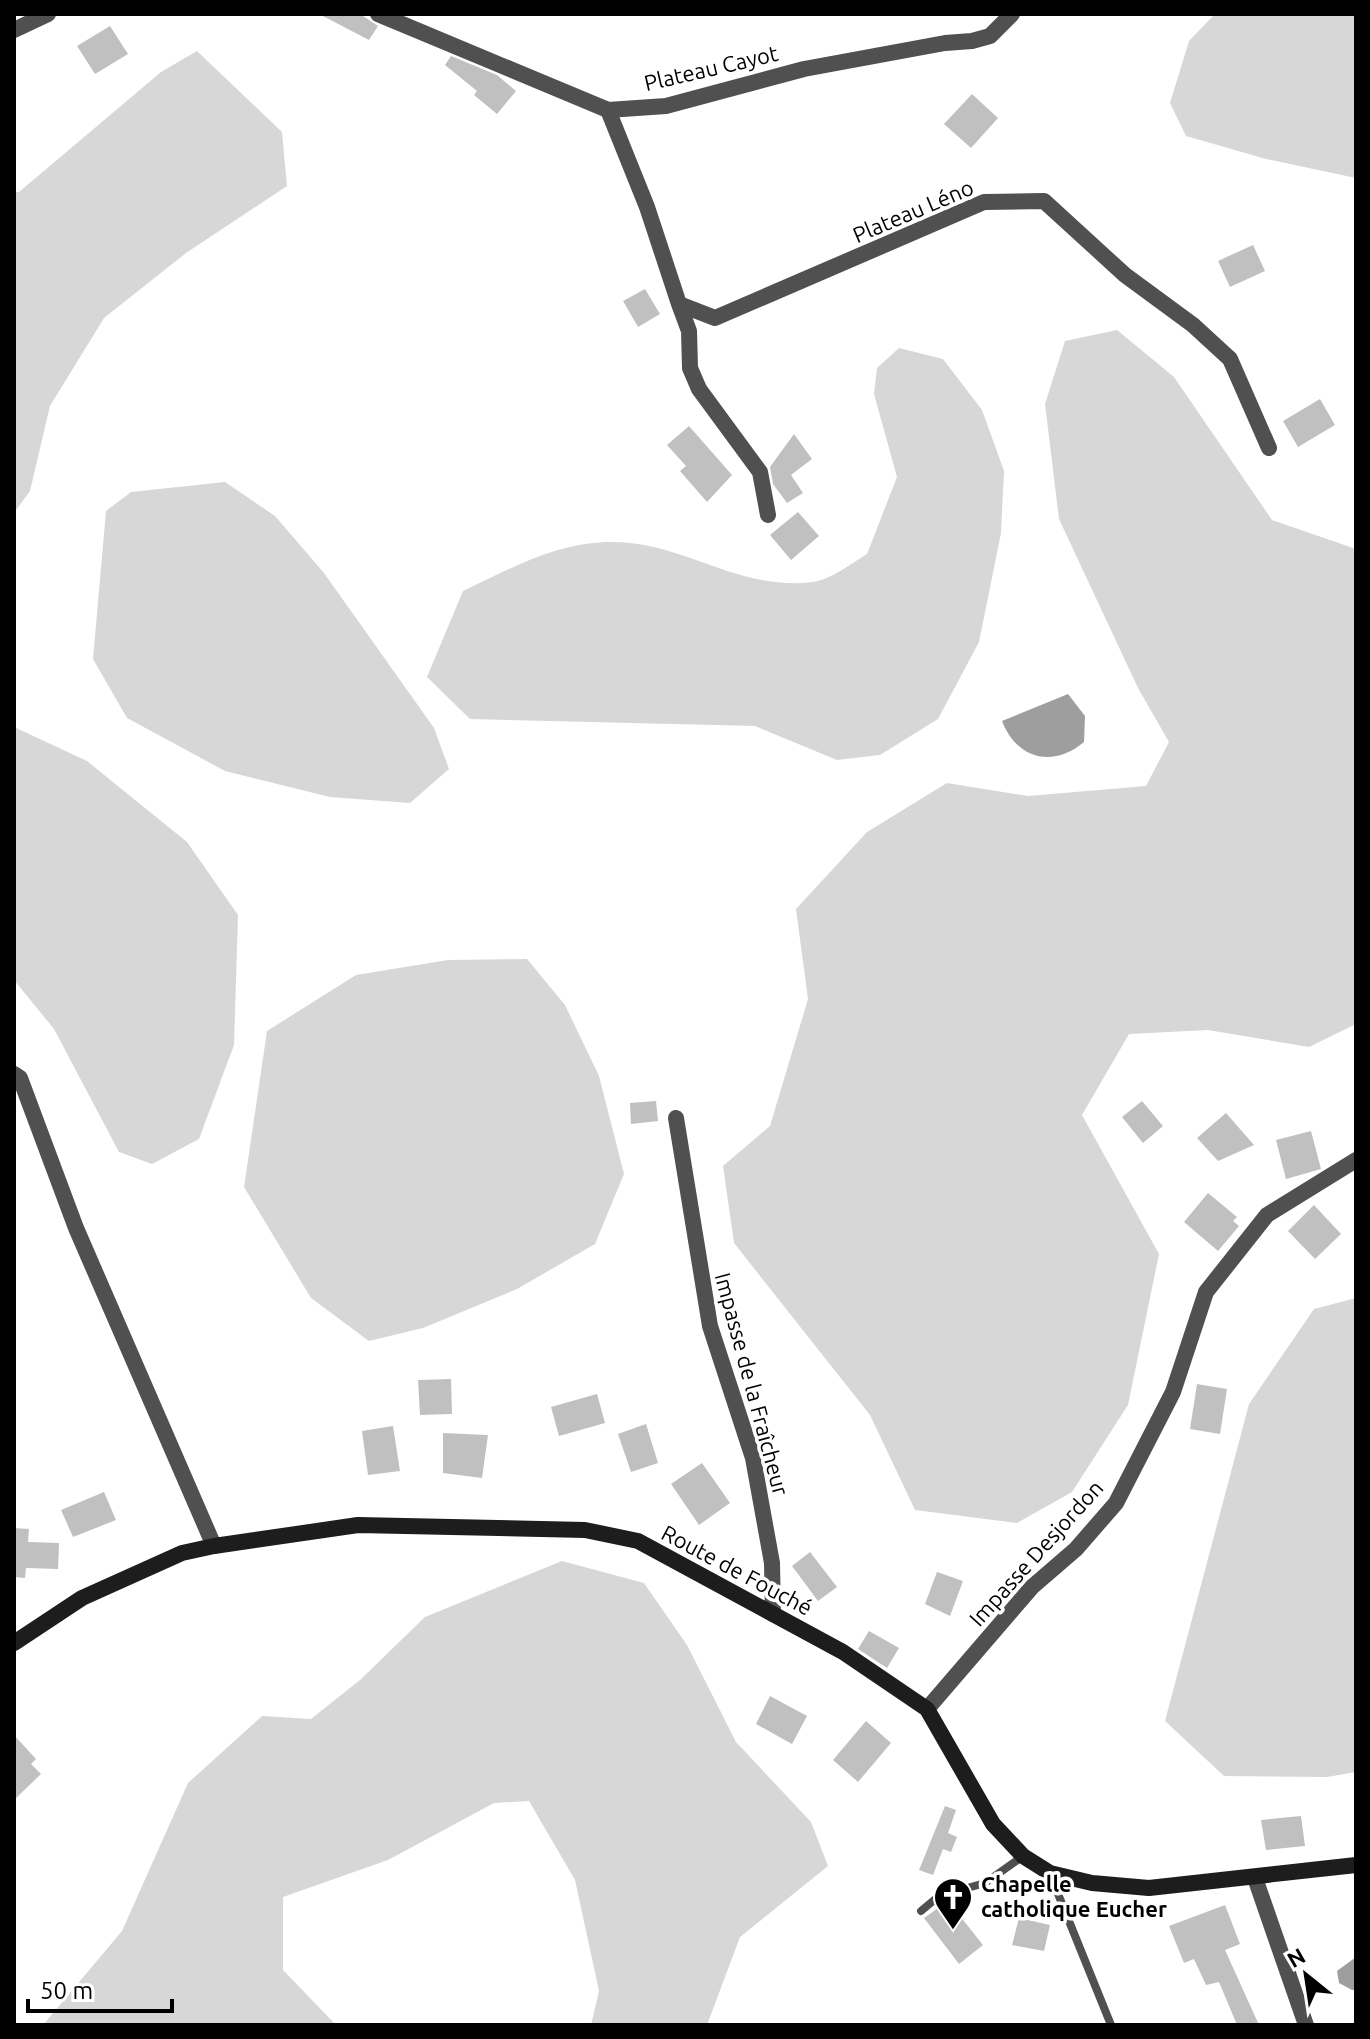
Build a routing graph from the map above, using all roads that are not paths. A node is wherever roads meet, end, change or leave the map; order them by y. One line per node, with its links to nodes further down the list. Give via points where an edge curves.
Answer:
1 (48, 14): 4 (street)
2 (378, 14): 5 (street, Plateau Cayot)
3 (1012, 14): 5 (street, Plateau Cayot, via 990,36 972,41 804,69 666,106)
4 (14, 30)
5 (608, 110): 6 (street)
6 (679, 304): 7 (street, Plateau Léno, via 715,318 984,202 1044,201 1230,359); 8 (street, via 689,331 690,368 699,389 760,472)
7 (1269, 448)
8 (768, 515)
9 (14, 1074): 12 (street)
10 (676, 1118): 13 (street, Impasse de la Fraîcheur, via 710,1326 753,1458 772,1563)
11 (1356, 1160): 15 (street, Impasse Desjordon, via 1267,1215 1206,1292 1173,1392 1116,1503 1076,1549 1032,1587)
12 (214, 1546): 13 (main road, Route de Fouché, via 358,1525 585,1530 638,1541); 14 (main road, Route de Fouché, via 182,1553 82,1598)
13 (773, 1614): 15 (main road, Route de Fouché, via 843,1652)
14 (14, 1643)
15 (927, 1709): 16 (main road, Route de Fouché, via 993,1824)
16 (1023, 1856): 18 (main road, Route de Fouché); 20 (lane, via 985,1883 939,1896)
17 (1356, 1865): 19 (main road, Route de Fouché)
18 (1050, 1873): 19 (main road, Route de Fouché, via 1149,1888); 21 (lane)
19 (1255, 1878): 22 (street)
20 (921, 1911)
21 (1111, 2025)
22 (1306, 2025)

